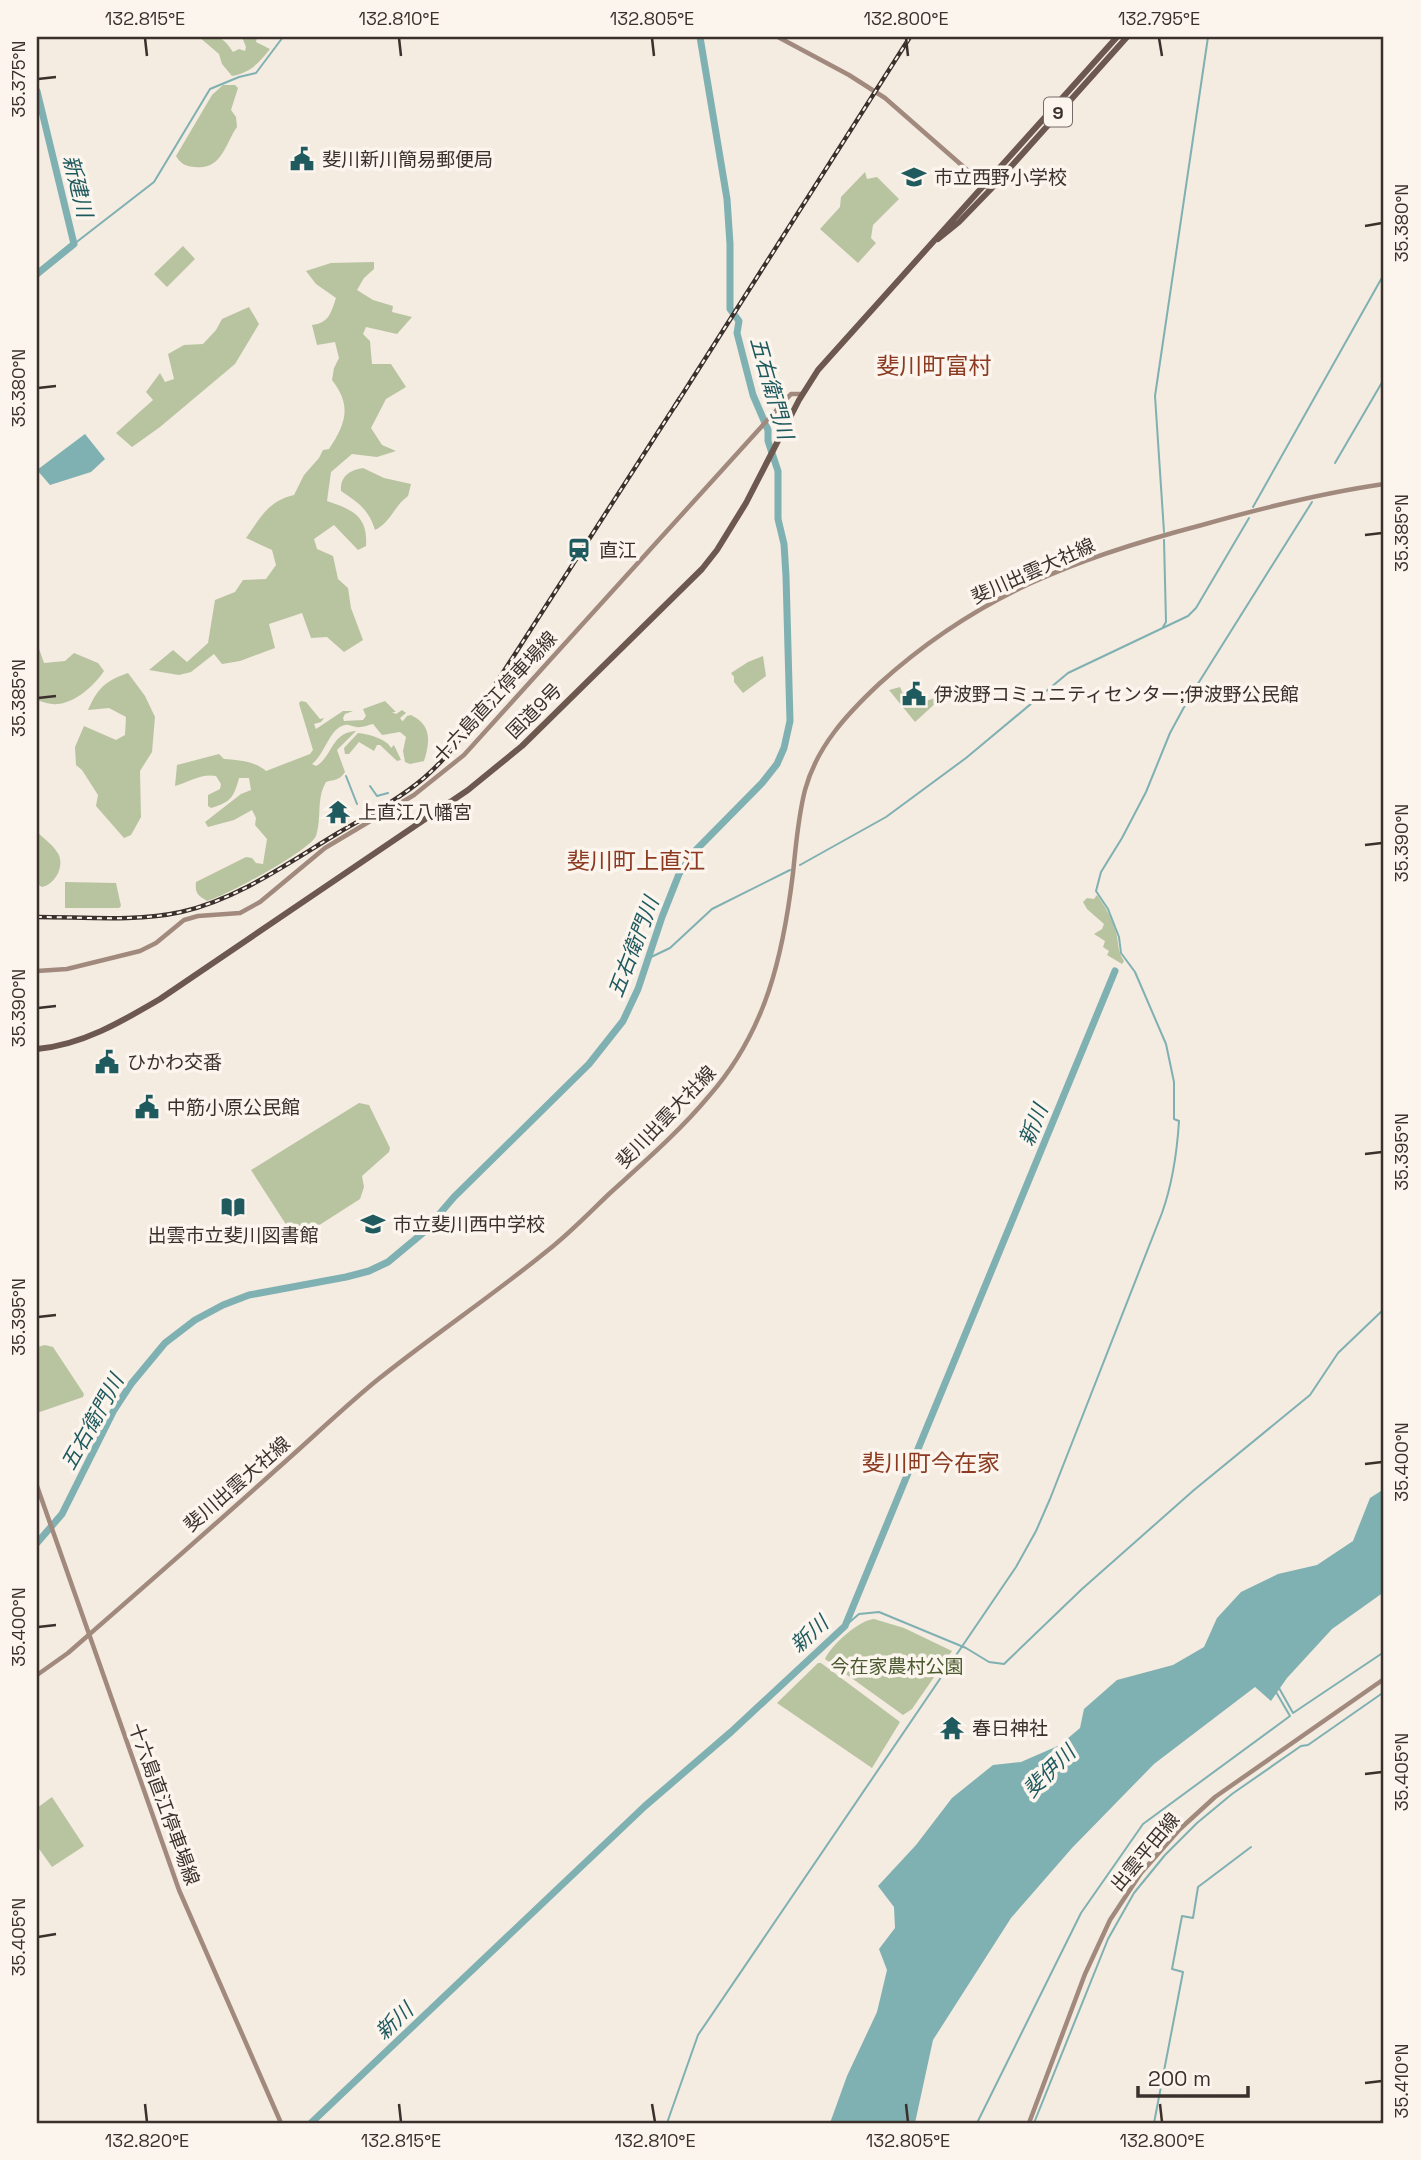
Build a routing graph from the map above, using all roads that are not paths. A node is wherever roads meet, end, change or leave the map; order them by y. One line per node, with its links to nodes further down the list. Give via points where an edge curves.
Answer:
1 (778, 37): 4 (main road, via 869,87)
2 (1117, 37): 4 (highway, 国道9号 / 9)
3 (1127, 37): 5 (highway, 国道9号 / 9)
4 (983, 184): 5 (main road); 6 (highway, 国道9号 / 9)
5 (990, 190): 6 (highway, 国道9号 / 9)
6 (923, 251): 7 (highway, 国道9号 / 9)
7 (802, 394): 9 (main road, 十六島直江停車場線, via 791,394 442,775 325,848 260,902 231,915 184,920 140,951 66,969); 10 (highway, 国道9号 / 9, via 732,528 702,569 486,778 160,999 81,1039)
8 (1384, 484): 12 (main road, 斐川出雲大社線, via 1252,511 1138,541 1066,567 979,609 898,668 844,719 814,766 797,832 774,980 742,1050 712,1094 556,1244 352,1402)
9 (37, 971)
10 (37, 1049)
11 (37, 1486): 12 (main road, 十六島直江停車場線)
12 (89, 1634): 13 (main road, 斐川出雲大社線); 15 (main road, 十六島直江停車場線, via 179,1891)
13 (37, 1675)
14 (1384, 1679): 16 (main road, 出雲平田線, via 1224,1790 1180,1829 1141,1873 1110,1920 1084,1974)
15 (281, 2123)
16 (1029, 2123)

